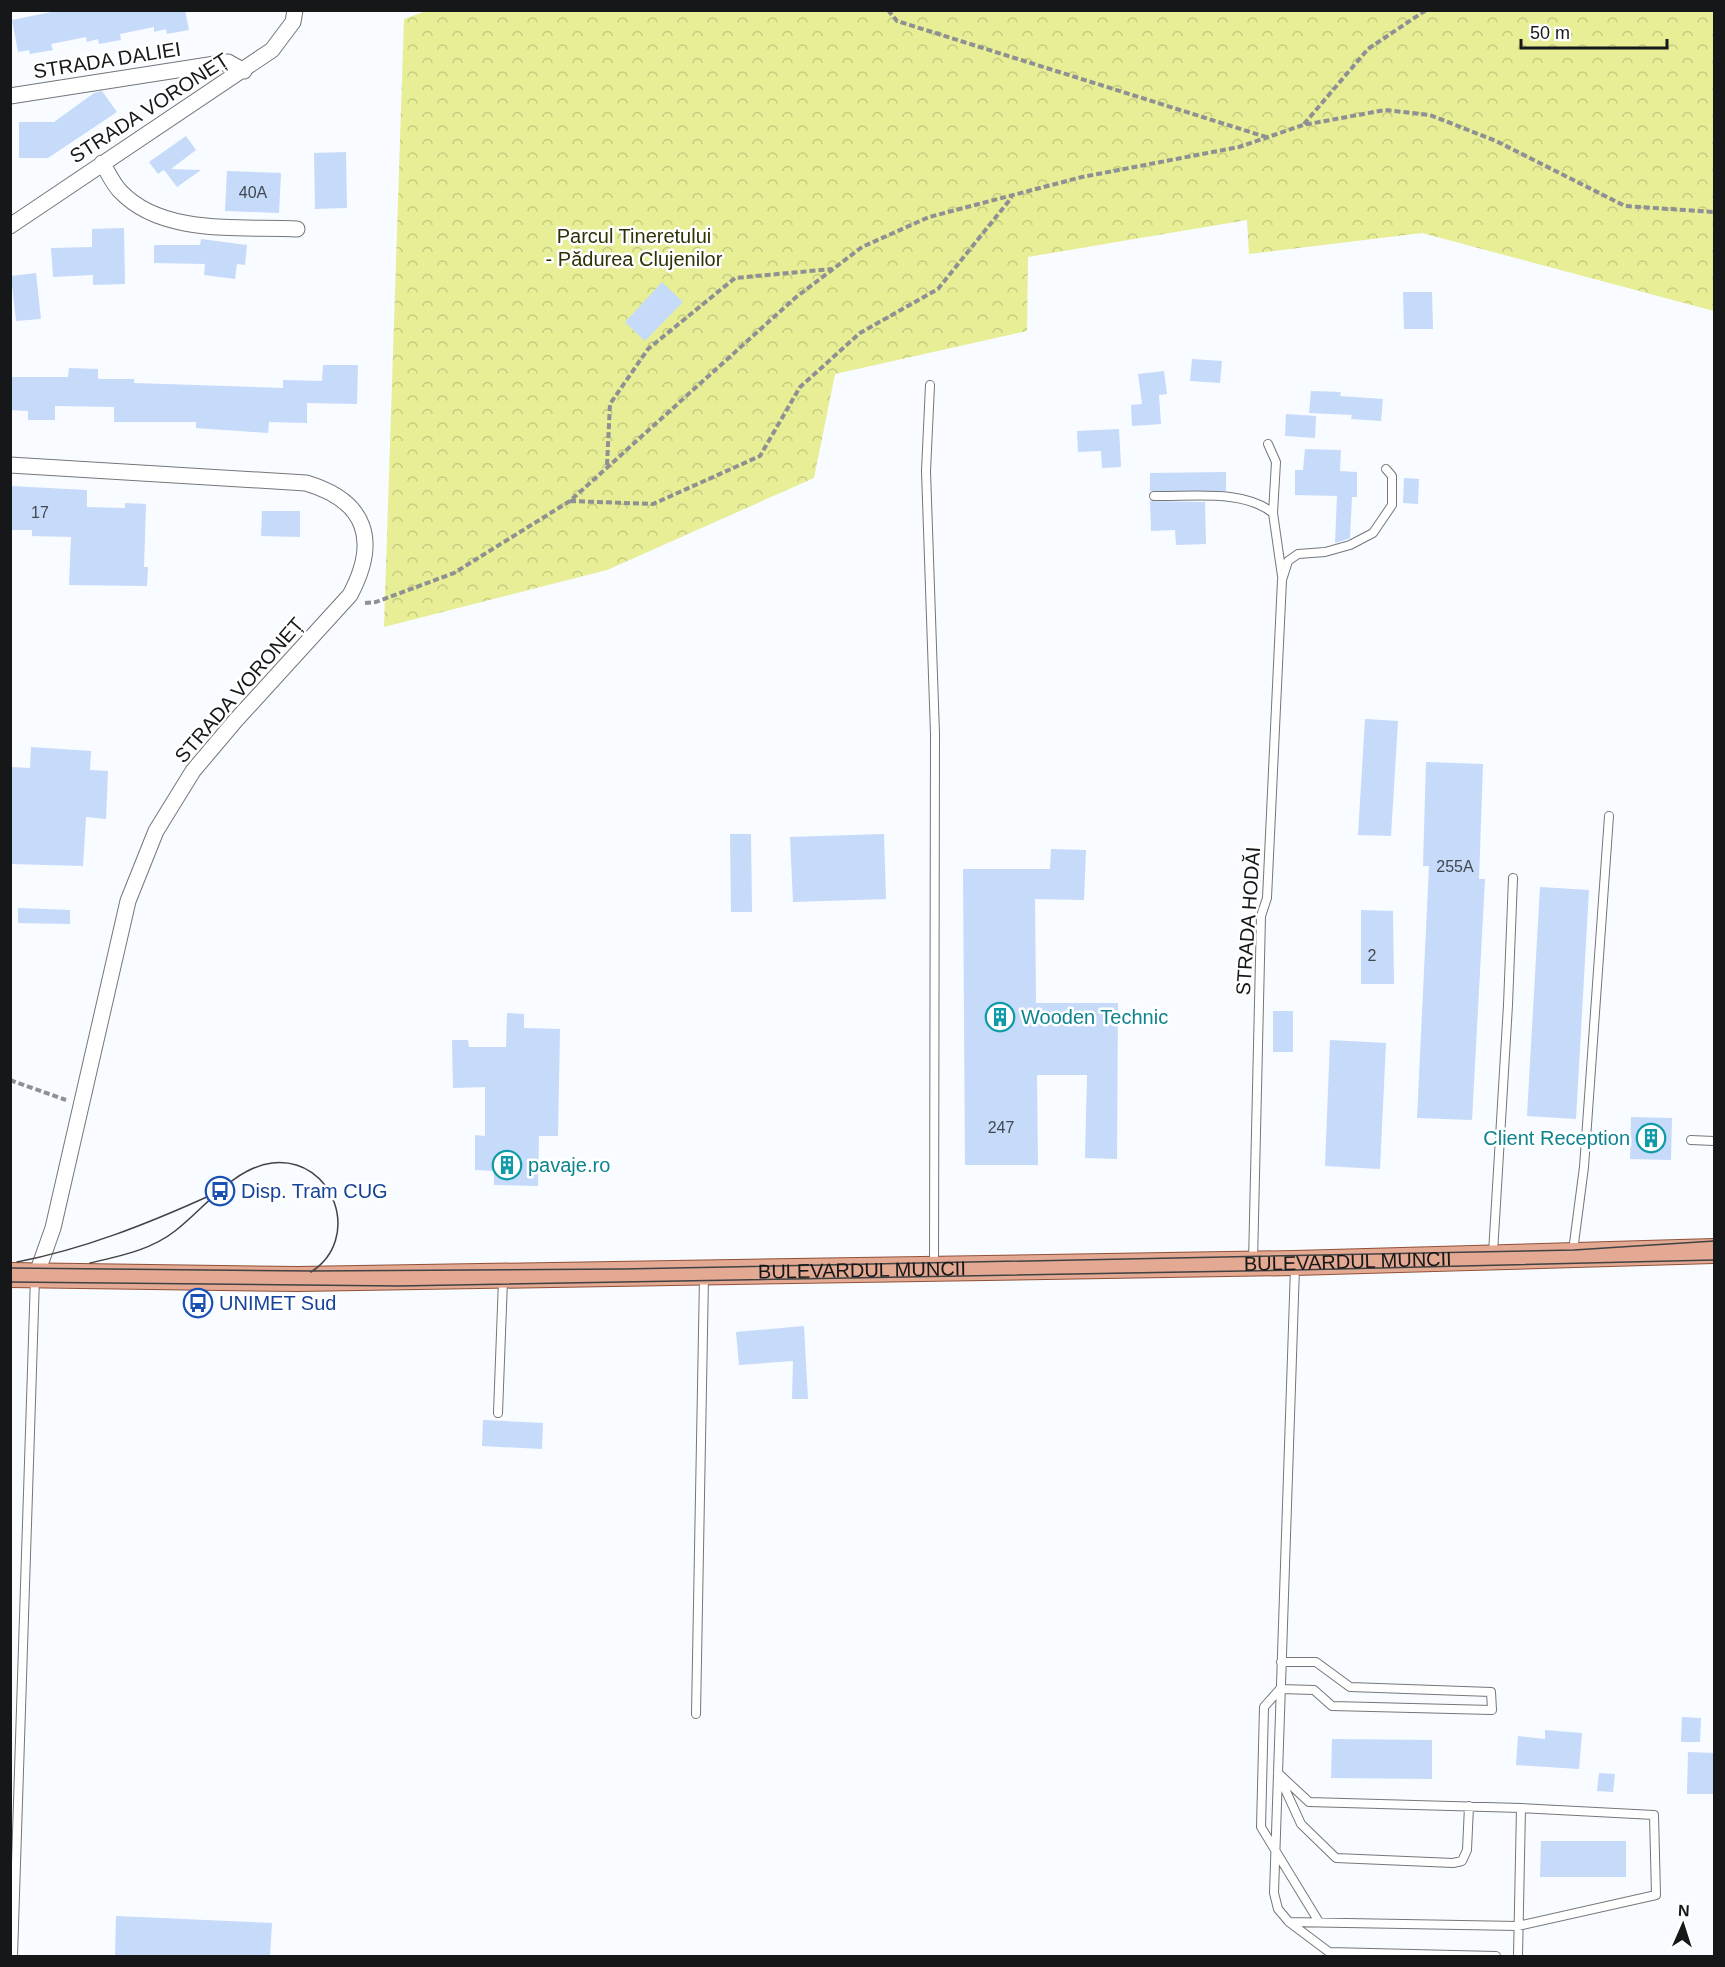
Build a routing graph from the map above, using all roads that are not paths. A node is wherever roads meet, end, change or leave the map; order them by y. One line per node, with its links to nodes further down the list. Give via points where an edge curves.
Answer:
1 (295, 10): 2 (street, STRADA VORONEȚ, via 293,22 272,50)
2 (244, 71): 3 (street, STRADA DALIEI, via 228,62); 4 (street, STRADA VORONEȚ)
3 (10, 96)
4 (102, 163): 5 (street, STRADA VORONEȚ); 6 (street, via 120,191 148,211 185,223)
5 (10, 226)
6 (297, 229)
7 (930, 385): 23 (lane, via 926,471 935,734)
8 (1268, 444): 12 (lane, STRADA HODĂI, via 1276,462)
9 (10, 465): 27 (street, STRADA VORONEȚ, via 306,483 330,490 351,505 361,524 366,549 362,573 342,605 193,771 156,831 128,901 53,1228)
10 (1386, 469): 13 (lane, STRADA HODĂI, via 1392,476 1392,505 1373,533 1325,552 1298,554 1288,561)
11 (1154, 496): 12 (lane, via 1231,497 1262,504)
12 (1273, 513): 13 (lane, STRADA HODĂI)
13 (1282, 580): 21 (lane, STRADA HODĂI, via 1268,898 1261,916)
14 (1609, 816): 19 (lane, via 1584,1167)
15 (1513, 878): 20 (lane)
16 (1691, 1140): 17 (lane)
17 (1714, 1141)
18 (1714, 1251): 19 (main road, BULEVARDUL MUNCII)
19 (1573, 1256): 20 (main road, BULEVARDUL MUNCII)
20 (1492, 1258): 22 (main road, BULEVARDUL MUNCII)
21 (1253, 1263): 22 (main road, BULEVARDUL MUNCII); 23 (main road, BULEVARDUL MUNCII)
22 (1295, 1263): 29 (lane)
23 (934, 1268): 24 (main road, BULEVARDUL MUNCII)
24 (704, 1272): 26 (main road, BULEVARDUL MUNCII); 31 (lane)
25 (10, 1275): 27 (main road, BULEVARDUL MUNCII)
26 (503, 1275): 27 (main road, BULEVARDUL MUNCII, via 268,1279); 28 (lane)
27 (36, 1276): 39 (lane)
28 (498, 1413)
29 (1281, 1662): 30 (lane); 30 (lane, via 1316,1662 1350,1687 1491,1692 1492,1710 1332,1706 1314,1690)
30 (1280, 1689): 32 (lane); 35 (lane, via 1264,1707 1261,1827)
31 (696, 1714)
32 (1278, 1773): 33 (lane, via 1309,1802); 33 (lane, via 1300,1824 1336,1858 1462,1861 1467,1850); 35 (lane)
33 (1468, 1806): 34 (lane)
34 (1521, 1808): 38 (lane); 38 (lane, via 1654,1815 1656,1895)
35 (1276, 1854): 36 (lane, via 1274,1893 1278,1909); 37 (lane)
36 (1289, 1922): 37 (lane); 40 (lane, via 1329,1952)
37 (1319, 1922): 38 (lane)
38 (1518, 1926): 41 (lane)
39 (13, 1956)
40 (1496, 1956)
41 (1518, 1956)

